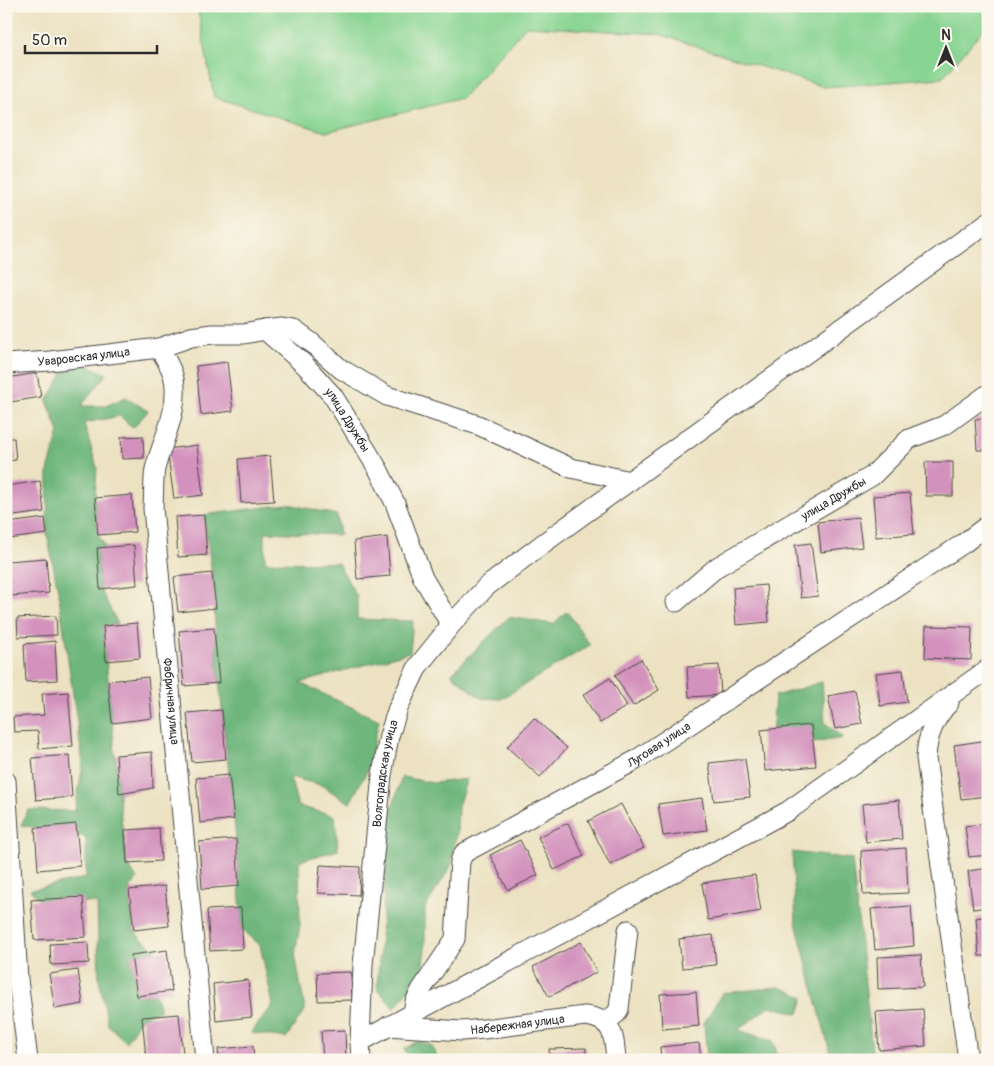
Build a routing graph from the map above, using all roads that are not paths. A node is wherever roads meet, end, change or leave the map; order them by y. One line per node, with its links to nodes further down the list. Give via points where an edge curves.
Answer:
1 (988, 222): 6 (street, Волгоградская улица)
2 (265, 330): 3 (street, via 191,337); 6 (street, via 294,330 341,369 387,396 478,425 571,468); 9 (street, улица Дружбы, via 333,396 378,469 423,578)
3 (160, 348): 4 (street, Уваровская улица); 21 (street, Фабричная улица, via 170,366 175,397 155,471 153,508)
4 (6, 364)
5 (988, 394): 8 (street, улица Дружбы, via 945,425 909,438 872,476 717,567)
6 (630, 481): 9 (street, Волгоградская улица, via 486,587)
7 (988, 526): 16 (street, Луговая улица, via 636,760 464,853 460,861 455,939 415,1002)
8 (676, 602)
9 (451, 625): 19 (street, Волгоградская улица, via 418,666 398,708 390,736 382,775 364,955)
10 (988, 669): 11 (street)
11 (965, 686): 12 (street); 13 (street, via 945,706 932,726)
12 (903, 730): 13 (street); 16 (street, via 788,812)
13 (926, 758): 23 (street)
14 (6, 781): 20 (street, via 18,979)
15 (628, 930): 17 (street, via 618,1009)
16 (413, 1013): 18 (street)
17 (605, 1022): 18 (street, Набережная улица, via 585,1016 462,1031); 22 (street, via 612,1031)
18 (388, 1026): 19 (street)
19 (361, 1051)
20 (28, 1060)
21 (205, 1060)
22 (616, 1060)
23 (968, 1060)

